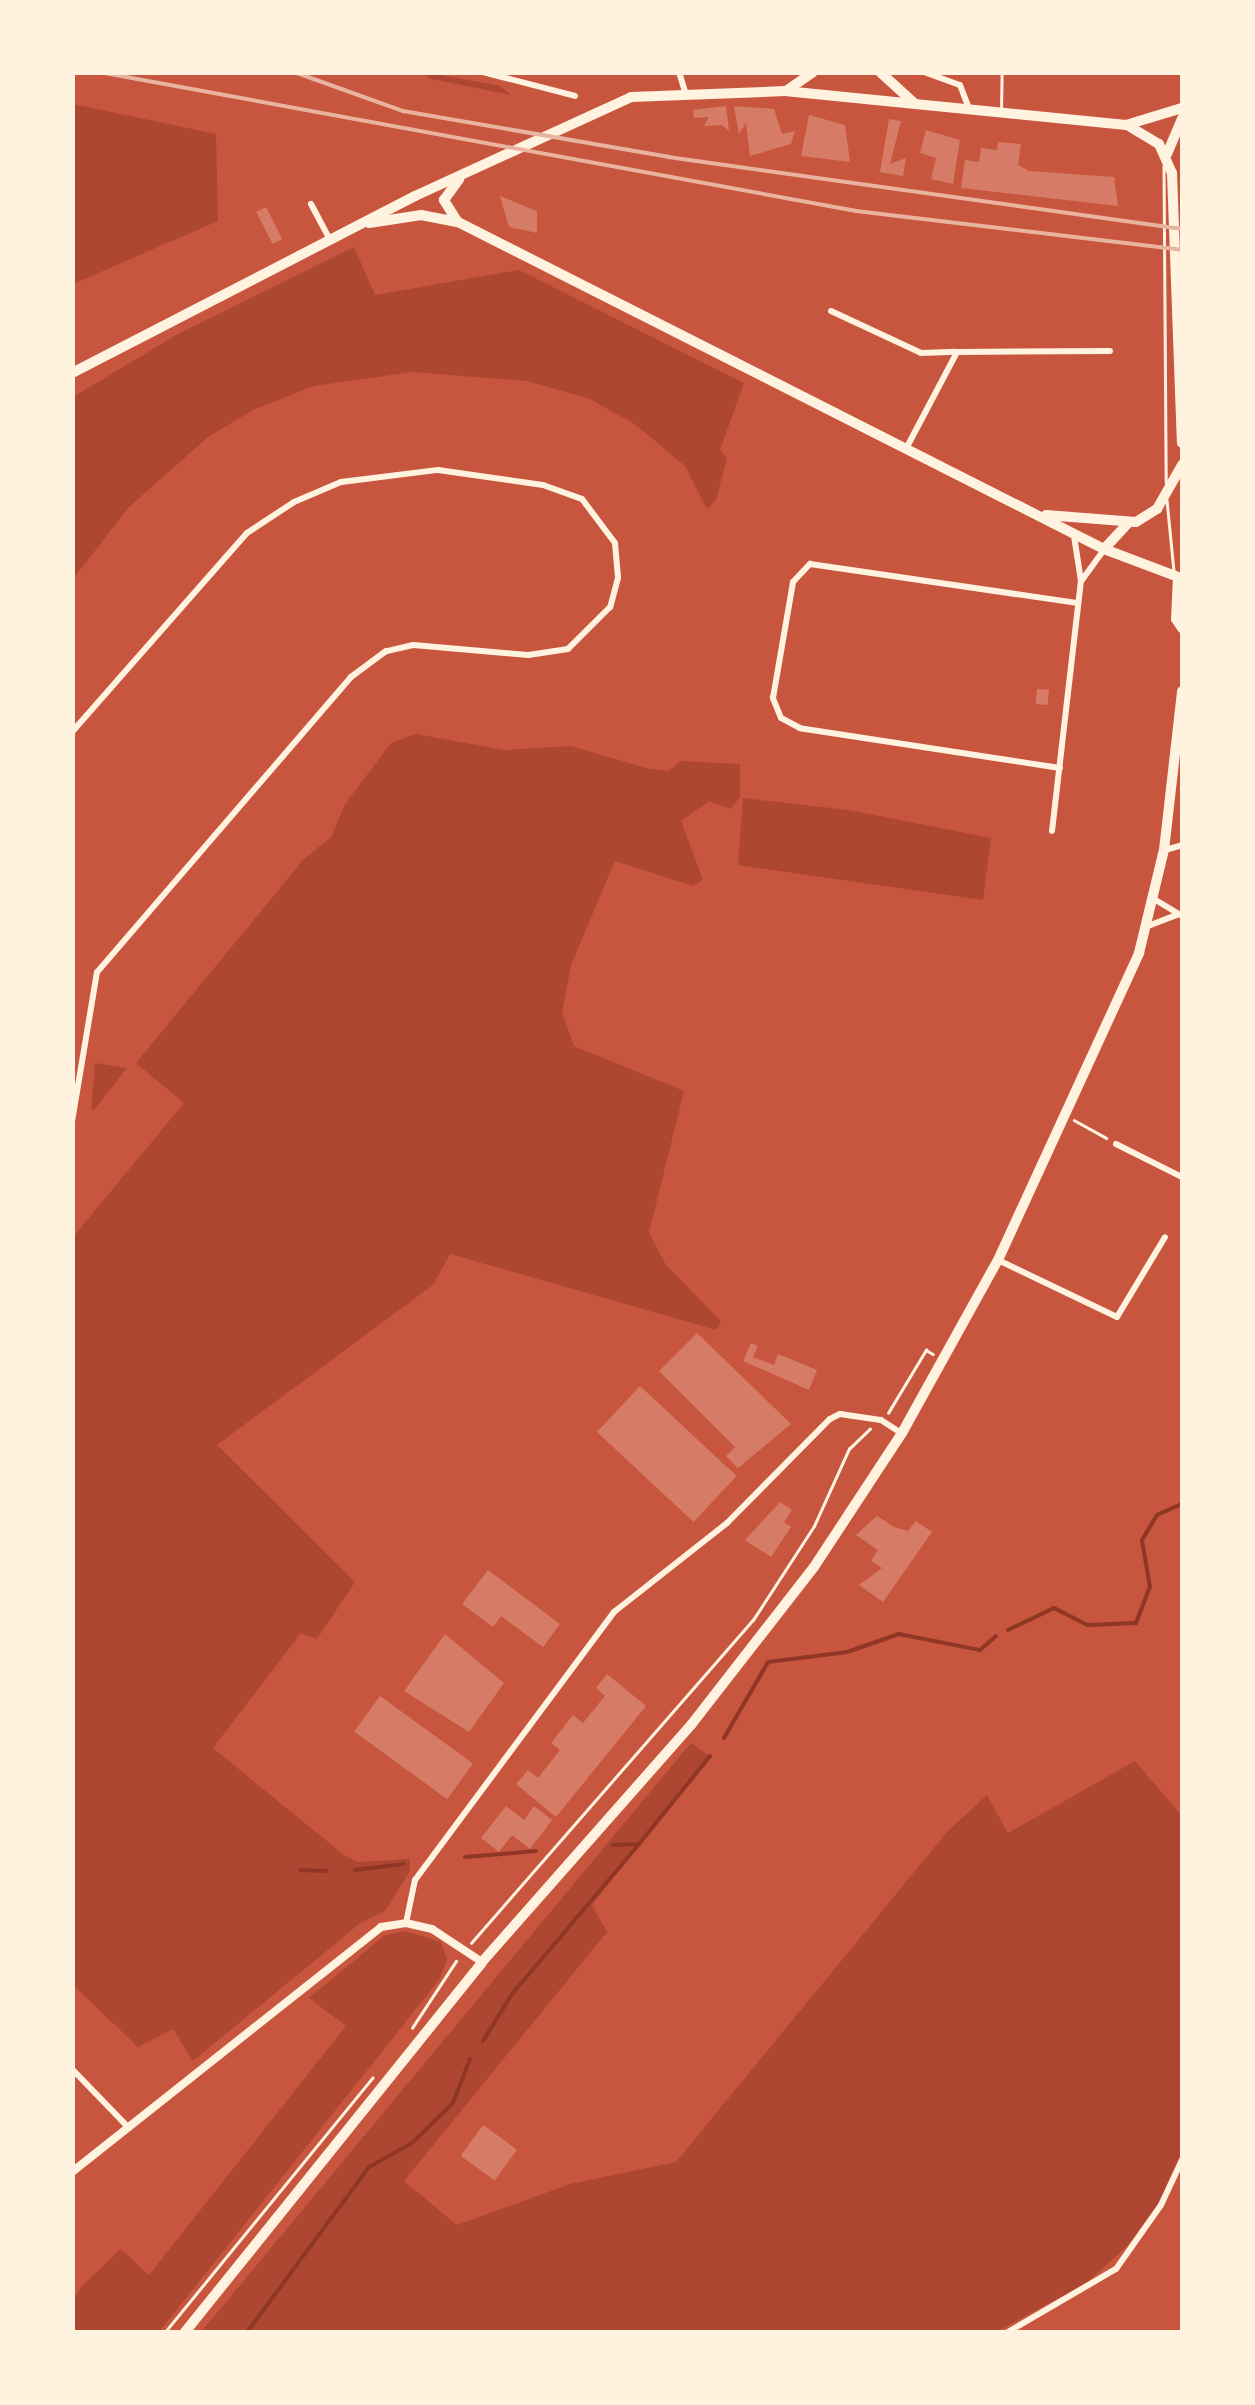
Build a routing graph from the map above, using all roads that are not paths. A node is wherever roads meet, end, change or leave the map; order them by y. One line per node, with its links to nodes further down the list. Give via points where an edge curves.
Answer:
1 (472, 72): 2 (street)
2 (481, 72): 10 (street)
3 (679, 72): 9 (street)
4 (813, 72): 8 (highway)
5 (880, 72): 11 (highway)
6 (924, 72): 13 (street, via 966,90)
7 (1002, 72): 14 (lane)
8 (785, 91): 9 (highway); 11 (highway)
9 (685, 92): 18 (highway, via 631,97 586,112)
10 (575, 96)
11 (913, 102): 13 (highway)
12 (1182, 108): 16 (highway)
13 (969, 109): 14 (highway)
14 (1001, 112): 16 (highway)
15 (1182, 118): 17 (highway)
16 (1126, 124): 17 (highway)
17 (1167, 155): 19 (highway); 21 (lane)
18 (468, 172): 22 (highway, via 444,195); 23 (highway)
19 (1177, 173): 21 (highway)
20 (311, 204): 24 (street)
21 (1168, 221): 25 (highway)
22 (458, 222): 23 (highway, via 421,215); 32 (highway)
23 (353, 227): 24 (highway)
24 (330, 239): 30 (highway)
25 (1169, 274): 29 (highway); 34 (lane)
26 (831, 311): 28 (street, via 921,353)
27 (1110, 351): 28 (street)
28 (956, 352): 32 (street)
29 (1179, 356): 31 (highway)
30 (72, 373)
31 (1182, 443)
32 (908, 445): 35 (highway)
33 (1182, 465): 34 (highway)
34 (1166, 496): 36 (highway, via 1150,514); 39 (lane)
35 (1035, 513): 36 (highway); 37 (highway)
36 (1127, 524): 38 (highway)
37 (1072, 533): 38 (highway); 40 (street, via 1081,553)
38 (1104, 550): 39 (highway); 40 (street)
39 (1178, 577): 42 (highway, via 1176,618)
40 (1081, 582): 41 (street)
41 (1078, 603): 45 (street); 45 (street, via 810,564 793,582 773,698 781,718 800,728)
42 (1182, 628)
43 (1182, 691): 48 (highway)
44 (72, 732): 52 (street, via 247,533 341,482 438,470 543,485 587,503 615,543 618,578 610,607 568,648 528,655 412,644 386,651 351,677 97,972)
45 (1060, 768): 46 (street)
46 (1052, 831)
47 (1182, 845): 48 (street)
48 (1164, 850): 49 (highway)
49 (1154, 898): 50 (street); 51 (highway)
50 (1181, 915): 51 (street)
51 (1146, 926): 56 (highway, via 1076,1101)
52 (72, 1121)
53 (1116, 1144): 54 (street)
54 (1182, 1177)
55 (1165, 1237): 56 (street, via 1117,1317)
56 (998, 1260): 57 (highway)
57 (902, 1434): 58 (street, via 881,1420 840,1414 830,1419 727,1523 600,1626 414,1880); 59 (highway, via 814,1567 691,1725)
58 (406, 1923): 59 (street, via 432,1929); 61 (street, via 370,1933)
59 (482, 1962): 65 (highway)
60 (72, 2068): 61 (street)
61 (126, 2125): 63 (street)
62 (1182, 2160): 64 (street, via 1161,2204 1116,2268)
63 (72, 2172)
64 (1017, 2330): 66 (street)
65 (185, 2332)
66 (1008, 2332)

